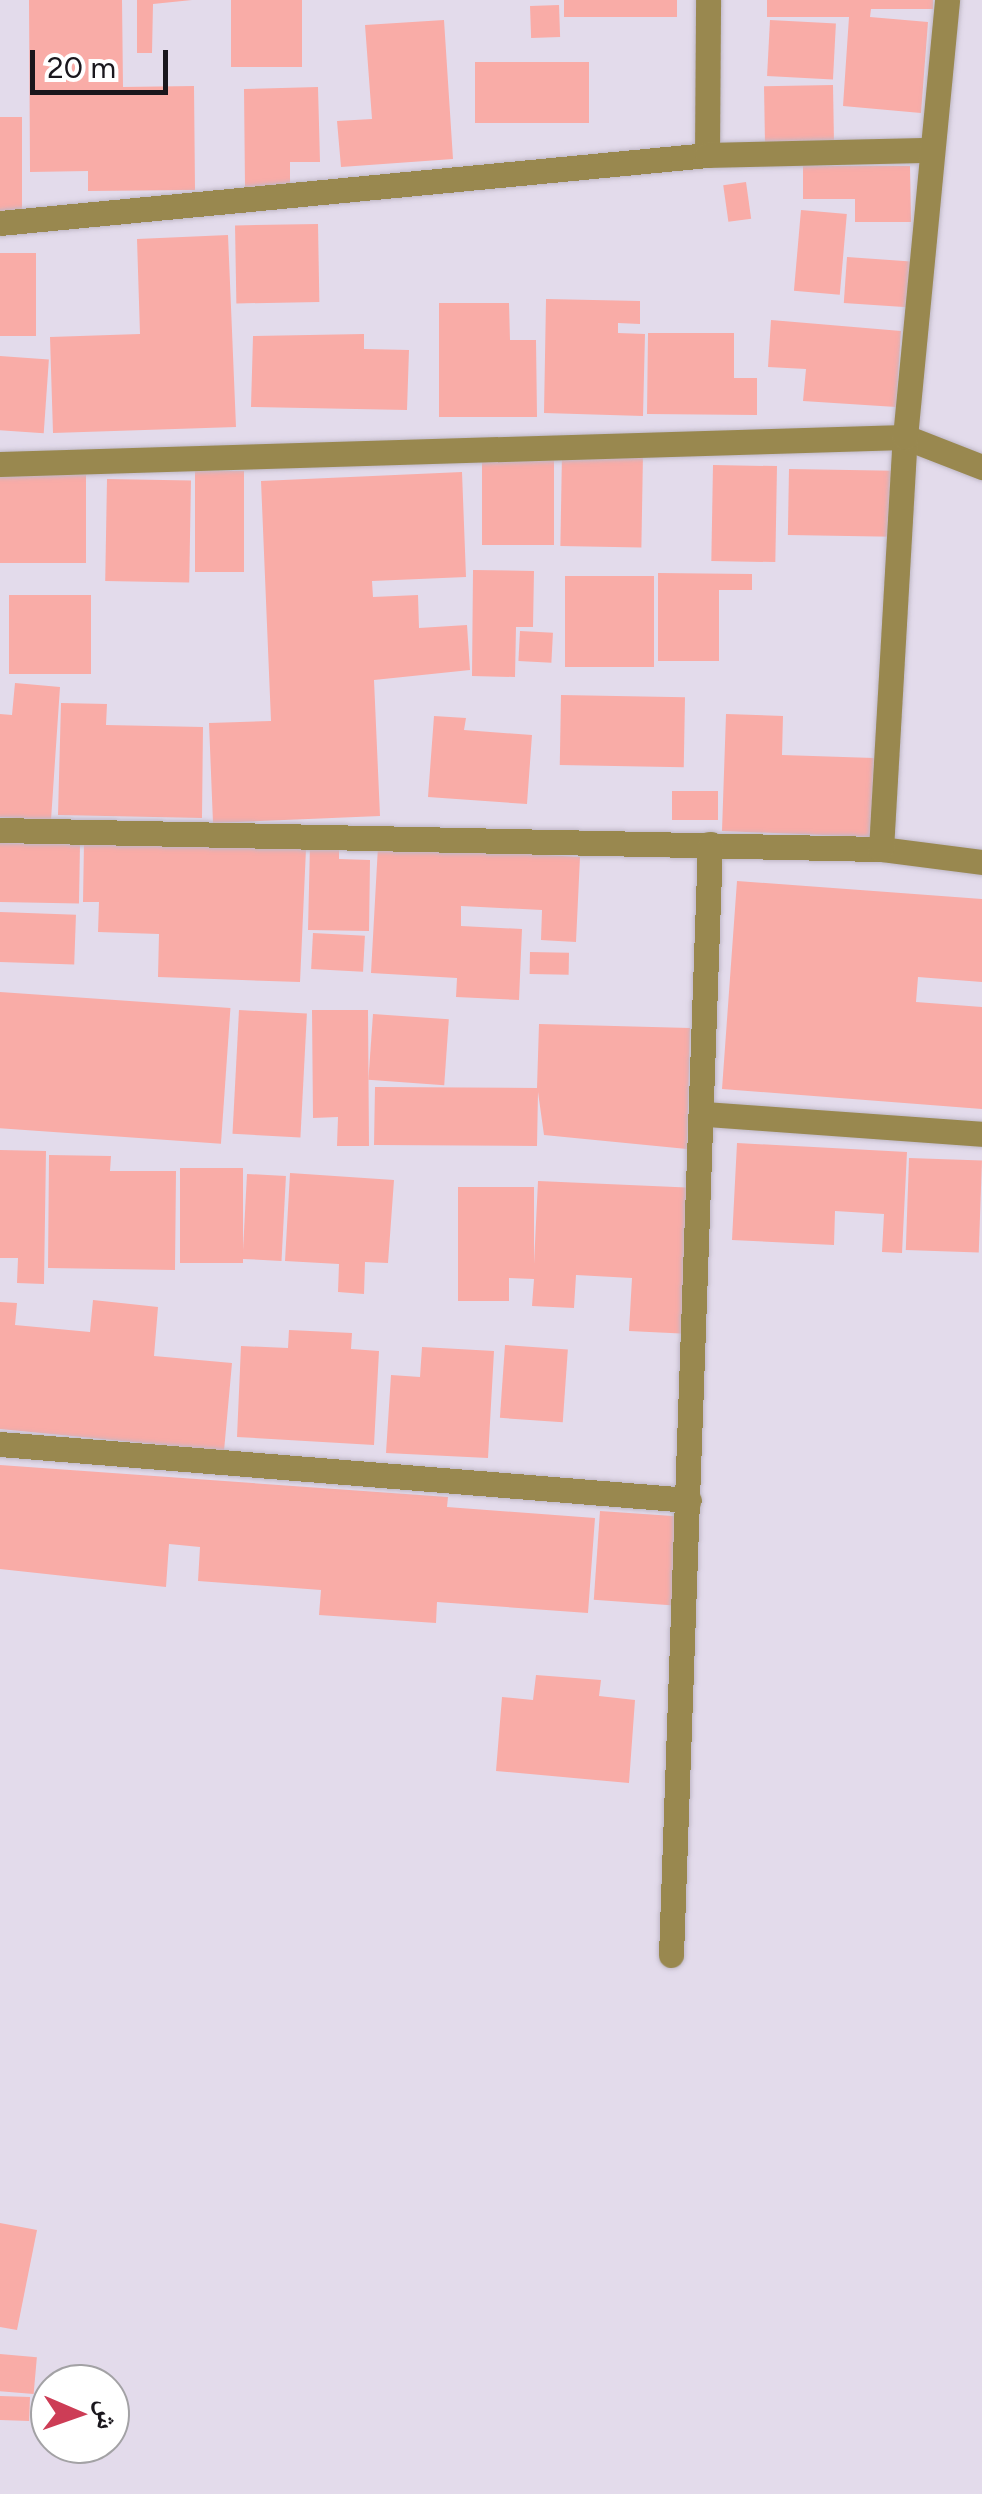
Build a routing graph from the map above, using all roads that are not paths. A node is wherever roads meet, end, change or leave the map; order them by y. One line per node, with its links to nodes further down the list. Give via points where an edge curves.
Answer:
1 (708, 0): 4 (street)
2 (948, 0): 3 (street)
3 (932, 150): 4 (street); 6 (street)
4 (707, 155): 5 (street)
5 (0, 223)
6 (906, 437): 7 (street); 8 (street); 11 (street)
7 (0, 464)
8 (982, 467)
9 (0, 830): 10 (street)
10 (710, 844): 11 (street); 13 (street)
11 (881, 849): 12 (street)
12 (982, 862)
13 (706, 1114): 14 (street); 16 (street)
14 (982, 1134)
15 (0, 1444): 16 (street)
16 (689, 1500): 17 (street)
17 (671, 1955)

